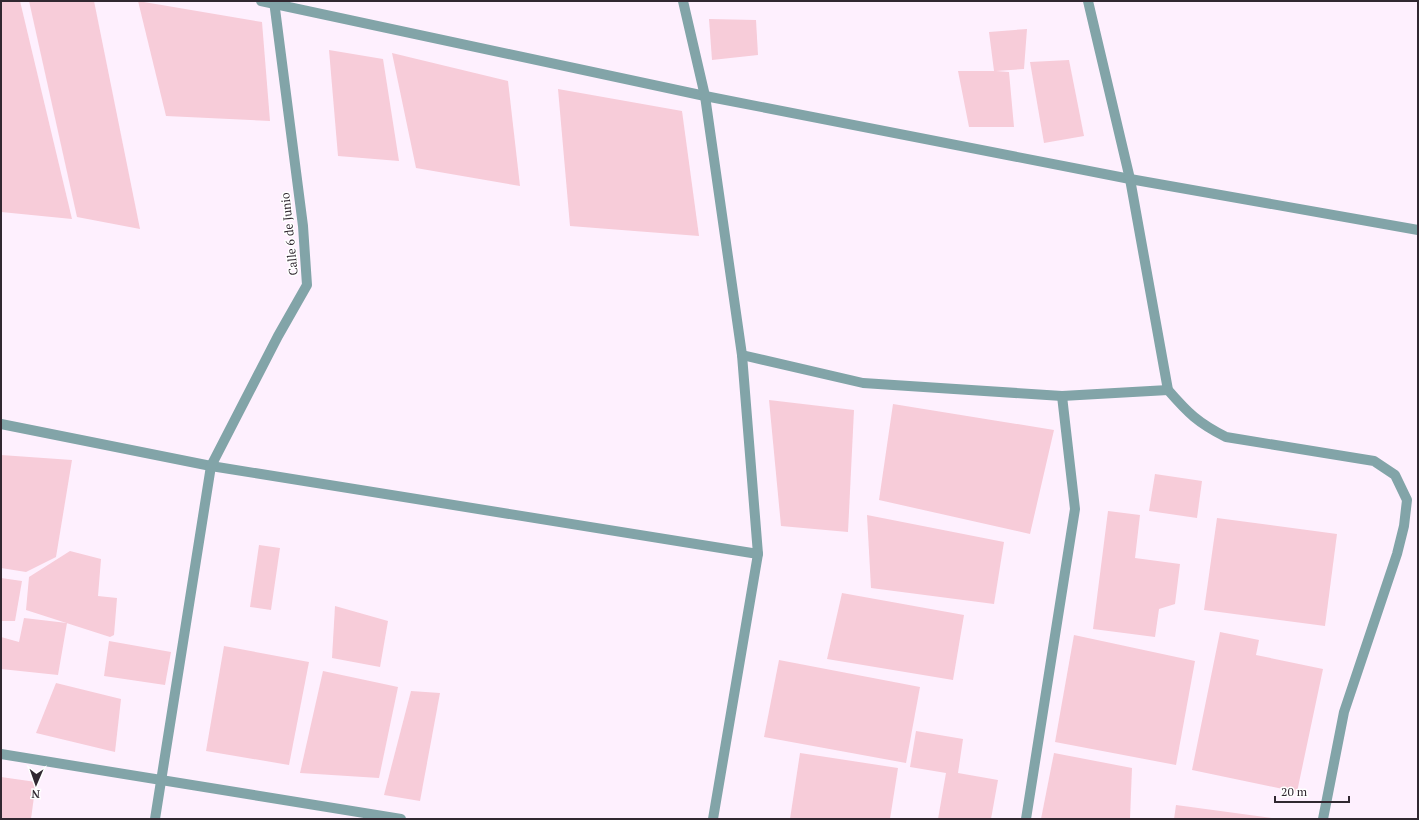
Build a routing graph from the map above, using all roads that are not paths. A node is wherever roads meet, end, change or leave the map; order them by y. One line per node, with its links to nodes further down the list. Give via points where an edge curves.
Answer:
1 (261, 1): 4 (street)
2 (683, 1): 5 (street)
3 (1088, 1): 6 (street)
4 (275, 2): 5 (street); 12 (street, Calle 6 de Junio, via 307,285)
5 (705, 96): 6 (street); 8 (street)
6 (1130, 179): 7 (street); 9 (street)
7 (1418, 230)
8 (742, 355): 10 (street, via 863,383); 13 (street)
9 (1168, 390): 10 (street); 20 (street, via 1186,411 1204,426 1226,437 1374,461 1395,475 1407,500 1397,554 1344,712)
10 (1062, 396): 19 (street, via 1076,509)
11 (1, 424): 12 (street)
12 (211, 466): 13 (street); 15 (street, Calle 6 de Junio)
13 (758, 554): 18 (street)
14 (1, 754): 15 (street)
15 (162, 781): 16 (street, Calle 6 de Junio); 17 (street)
16 (155, 819)
17 (401, 819)
18 (713, 819)
19 (1026, 819)
20 (1323, 819)

